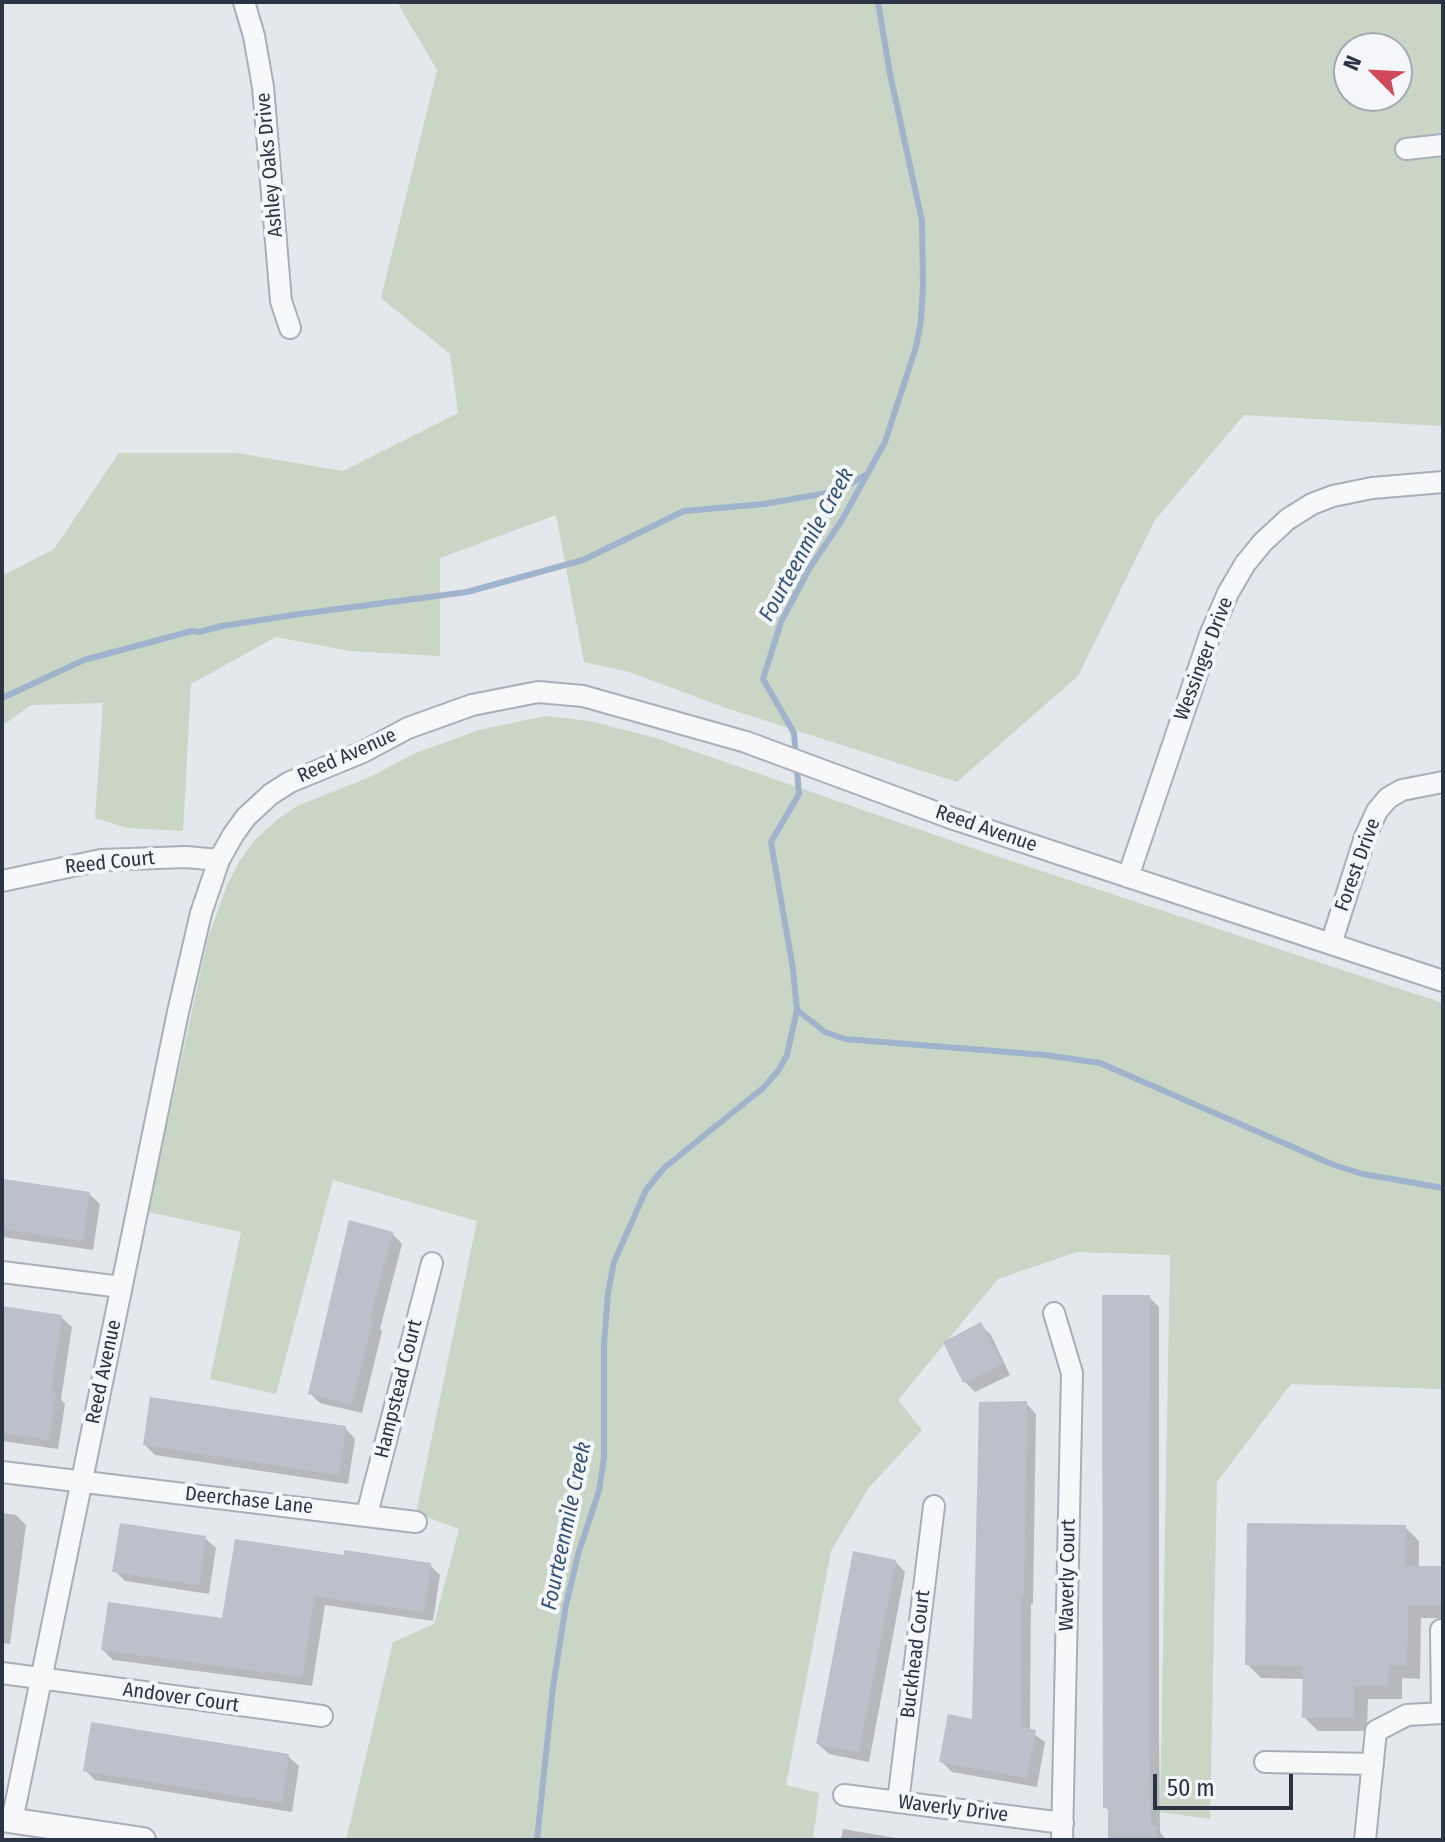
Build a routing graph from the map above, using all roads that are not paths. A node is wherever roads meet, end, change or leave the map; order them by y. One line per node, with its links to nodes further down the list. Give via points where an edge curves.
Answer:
1 (244, 2): 4 (street, Ashley Oaks Drive, via 263,87 281,301)
2 (1443, 145): 3 (street)
3 (1406, 149)
4 (290, 328)
5 (1443, 482): 8 (street, Wessinger Drive, via 1372,488 1312,504 1288,519 1245,564 1210,635)
6 (1443, 782): 10 (street, Forest Drive, via 1402,790 1377,811)
7 (219, 860): 8 (street, Reed Avenue, via 246,817 290,782 434,717 521,693 561,693 611,702 746,742); 9 (street, Reed Court, via 101,860); 14 (street, Reed Avenue, via 181,998)
8 (1128, 877): 10 (street, Reed Avenue)
9 (2, 881)
10 (1331, 944): 11 (street, Reed Avenue)
11 (1443, 981)
12 (432, 1263): 19 (street, Hampstead Court)
13 (2, 1272): 14 (street)
14 (121, 1287): 17 (street, Reed Avenue)
15 (1054, 1313): 30 (street, Waverly Court, via 1072,1373)
16 (2, 1472): 17 (street, Deerchase Lane)
17 (81, 1482): 19 (street, Deerchase Lane); 23 (street, Reed Avenue)
18 (934, 1506): 28 (street, Buckhead Court)
19 (367, 1514): 20 (street, Deerchase Lane)
20 (416, 1522)
21 (1441, 1630): 26 (street, via 1442,1713 1407,1715 1376,1731)
22 (2, 1673): 23 (street, Andover Court)
23 (41, 1679): 24 (street, Andover Court); 29 (street, Reed Avenue)
24 (322, 1716)
25 (1265, 1762): 26 (street)
26 (1373, 1764): 32 (street)
27 (844, 1795): 28 (street, Waverly Drive)
28 (898, 1802): 30 (street, Waverly Drive)
29 (7, 1820): 31 (street)
30 (1063, 1831)
31 (143, 1840)
32 (1365, 1840)

